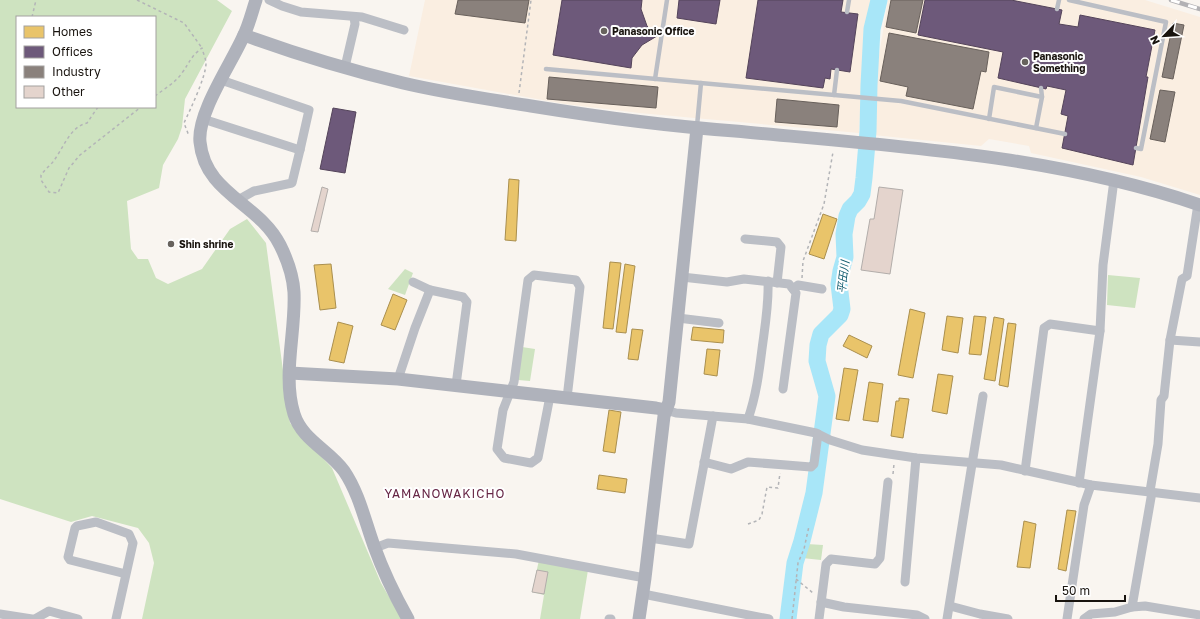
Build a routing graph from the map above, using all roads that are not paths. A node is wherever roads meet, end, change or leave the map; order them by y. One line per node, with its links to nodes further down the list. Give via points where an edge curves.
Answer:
1 (256, 0): 11 (street)
2 (269, 0): 9 (street, via 301,12)
3 (667, 0): 15 (lane)
4 (849, 0): 8 (lane)
5 (1059, 0): 7 (lane)
6 (1069, 0): 26 (lane, via 1166,22 1142,149)
7 (1057, 9)
8 (847, 12)
9 (354, 17): 10 (street, via 362,17); 12 (street, via 354,29)
10 (404, 30)
11 (244, 35): 12 (street, via 287,51); 16 (street)
12 (345, 67): 23 (street, via 404,83 518,104)
13 (546, 69): 15 (lane)
14 (838, 70): 19 (lane)
15 (655, 79): 17 (lane)
16 (221, 80): 21 (street); 27 (street, via 309,110)
17 (701, 83): 19 (lane); 23 (lane)
18 (1041, 88): 20 (lane)
19 (834, 95): 22 (lane, via 901,101)
20 (1042, 97): 22 (lane, via 994,88); 24 (lane)
21 (202, 119): 27 (street); 29 (street, via 200,142 207,169 222,187)
22 (989, 119): 24 (lane)
23 (696, 128): 28 (street, via 997,157); 32 (street)
24 (1036, 128): 25 (lane)
25 (1065, 134)
26 (1136, 148)
27 (300, 150): 29 (street, via 292,183 254,191)
28 (1114, 180): 30 (street); 40 (street, via 1103,265)
29 (238, 200): 43 (street, via 271,231 282,250 291,276 294,314)
30 (1199, 204): 41 (street, via 1187,276 1182,280)
31 (744, 239): 34 (street, via 777,242 781,247)
32 (682, 277): 34 (street, via 727,282 744,279); 38 (street)
33 (413, 282): 37 (street)
34 (772, 282): 35 (street); 53 (street, via 755,400)
35 (797, 287): 36 (street); 46 (street)
36 (822, 289)
37 (430, 290): 44 (street); 45 (street, via 463,297 467,302)
38 (678, 318): 39 (street); 51 (street)
39 (719, 323)
40 (1100, 331): 58 (street, via 1050,324 1044,328); 60 (street)
41 (1170, 340): 42 (street); 62 (street)
42 (1200, 342)
43 (290, 373): 44 (street); 65 (street, via 294,415 308,438 334,460 350,480)
44 (398, 379): 45 (street)
45 (456, 385): 47 (street)
46 (782, 389)
47 (511, 391): 48 (street); 48 (street, via 503,410 497,449 504,458 531,463 538,458); 50 (street, via 528,280 534,275 576,280 580,287)
48 (550, 396): 50 (street)
49 (983, 396): 57 (street)
50 (567, 398): 51 (street)
51 (666, 410): 52 (street); 64 (street)
52 (713, 416): 53 (street); 56 (street)
53 (748, 419): 54 (street)
54 (821, 436): 55 (street, via 862,450); 56 (street, via 814,464 810,467 748,462 731,469)
55 (916, 458): 57 (street); 68 (street)
56 (704, 462): 64 (street, via 689,544)
57 (972, 463): 58 (street, via 1000,465); 71 (street)
58 (1025, 471): 60 (street)
59 (888, 482): 70 (street, via 883,496 880,558 875,564 831,560 826,564)
60 (1079, 483): 61 (street)
61 (1091, 485): 62 (street); 88 (street, via 1084,505)
62 (1151, 491): 63 (street); 72 (street)
63 (1200, 498)
64 (650, 538): 67 (street)
65 (375, 548): 67 (street, via 388,543 516,554); 80 (street)
66 (126, 574): 66 (street, via 70,560 68,557 75,528 96,522 128,534 133,543); 79 (street)
67 (646, 578): 69 (street)
68 (905, 582)
69 (643, 594): 81 (street); 82 (street)
70 (822, 600): 74 (street); 83 (street)
71 (950, 606): 85 (street); 86 (street)
72 (1132, 606): 75 (street); 89 (street, via 1115,612 1091,614)
73 (0, 614): 76 (street)
74 (873, 615): 84 (street, via 917,615)
75 (1200, 615)
76 (32, 619)
77 (36, 619): 78 (street, via 49,611)
78 (78, 619)
79 (116, 619)
80 (408, 619)
81 (639, 619)
82 (769, 619)
83 (819, 619)
84 (925, 619)
85 (947, 619)
86 (1004, 619): 87 (street)
87 (1008, 619)
88 (1067, 619)
89 (1084, 619)

